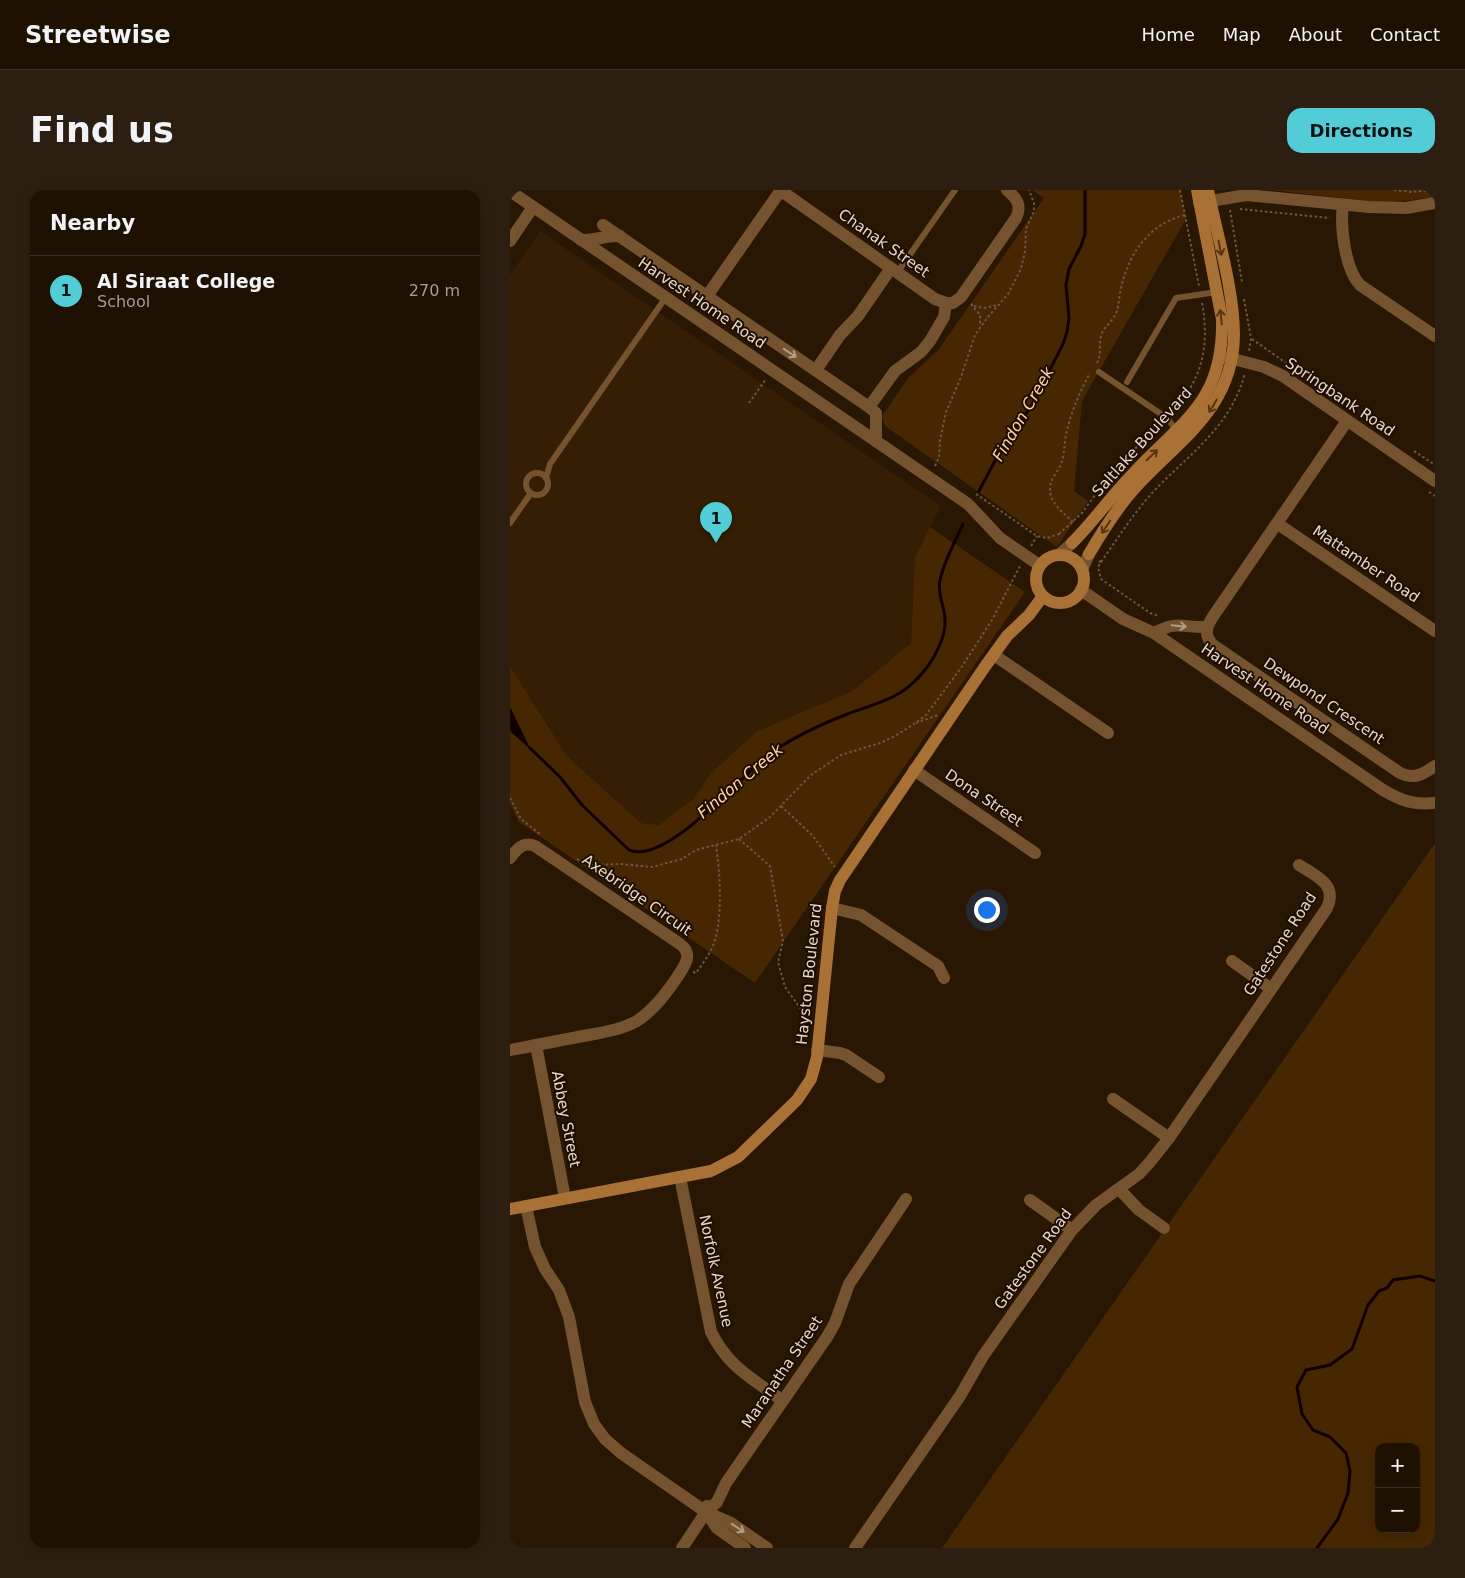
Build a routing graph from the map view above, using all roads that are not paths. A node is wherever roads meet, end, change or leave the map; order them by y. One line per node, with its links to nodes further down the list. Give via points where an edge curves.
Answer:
1 (781, 190): 14 (street, Chanak Street); 16 (street)
2 (955, 190): 14 (lane)
3 (1007, 190): 18 (street, via 1019,204 1019,213 961,297 953,303)
4 (1197, 190): 6 (street, Saltlake Boulevard)
5 (510, 191): 9 (street, Harvest Home Road)
6 (1206, 198): 8 (street, via 1246,194); 15 (street, Saltlake Boulevard); 20 (street, Saltlake Boulevard, one-way to 20, via 1214,218 1232,310 1234,336)
7 (1435, 204): 8 (street, via 1389,208)
8 (1343, 205): 19 (street, via 1342,219 1355,280)
9 (533, 207): 12 (street, Harvest Home Road); 13 (street)
10 (603, 225): 11 (street, Harvest Home Road)
11 (620, 236): 12 (street); 16 (street, Harvest Home Road)
12 (580, 240): 17 (street, Harvest Home Road)
13 (510, 241)
14 (894, 271): 18 (street, Chanak Street); 22 (street, via 840,335)
15 (1217, 292): 20 (street, Saltlake Boulevard, one-way to 15); 23 (lane, via 1176,298)
16 (707, 296): 22 (street, Harvest Home Road, one-way to 22)
17 (666, 298): 27 (street, Harvest Home Road); 28 (lane)
18 (946, 303): 24 (street, via 944,317 930,341 895,372)
19 (1435, 336)
20 (1226, 357): 25 (street, Springbank Road, via 1272,370); 26 (street, Saltlake Boulevard, via 1205,397); 37 (street, Saltlake Boulevard, one-way to 37, via 1228,372 1208,413 1133,490 1102,532)
21 (1097, 368): 26 (lane, via 1167,418)
22 (816, 370): 24 (street, Harvest Home Road)
23 (1127, 382)
24 (869, 407): 27 (street, via 876,413)
25 (1347, 421): 31 (street, Springbank Road); 34 (street)
26 (1177, 431): 35 (street, Saltlake Boulevard, one-way to 26)
27 (876, 441): 36 (street, Harvest Home Road, via 968,504 1000,538)
28 (550, 464): 29 (lane); 30 (lane)
29 (538, 473): 30 (lane); 32 (lane, via 527,480 526,487)
30 (546, 478): 32 (lane, via 548,487 544,493)
31 (1435, 481)
32 (530, 493): 33 (lane)
33 (510, 523)
34 (1278, 524): 40 (street); 41 (street, Mattamber Road)
35 (1060, 554): 36 (street, via 1045,559); 37 (street, via 1073,559)
36 (1039, 565): 39 (street, via 1036,581)
37 (1082, 570): 38 (street)
38 (1081, 590): 39 (street, via 1063,602); 42 (street, Harvest Home Road, via 1123,619)
39 (1043, 596): 43 (street, Hayston Boulevard)
40 (1207, 627): 42 (street, one-way to 40, via 1174,624); 45 (street, Dewpond Crescent, via 1207,636 1213,645 1400,773 1416,776)
41 (1435, 631)
42 (1154, 633): 47 (street, Harvest Home Road, via 1383,790 1404,802)
43 (994, 655): 44 (street); 46 (street, Hayston Boulevard)
44 (1108, 734)
45 (1435, 766)
46 (914, 770): 48 (street, Dona Street); 51 (street, Hayston Boulevard, via 843,874)
47 (1435, 803)
48 (1035, 852)
49 (510, 858): 55 (street, Axebridge Circuit, via 522,845 531,844 541,849 684,947 688,956 656,1005 637,1020 607,1032)
50 (1299, 865): 54 (street, Gatestone Road, via 1321,879 1331,897 1327,908)
51 (832, 908): 53 (street, via 869,920 938,966); 57 (street, Hayston Boulevard)
52 (1232, 961): 54 (street)
53 (944, 978)
54 (1271, 989): 60 (street, Gatestone Road)
55 (536, 1045): 56 (street); 63 (street, Abbey Street)
56 (510, 1050)
57 (817, 1050): 58 (street, via 846,1055); 61 (street, Hayston Boulevard, via 806,1088 748,1148 728,1164)
58 (879, 1077)
59 (1113, 1099): 60 (street)
60 (1169, 1138): 62 (street, Gatestone Road, via 1150,1162)
61 (680, 1177): 63 (street, Hayston Boulevard); 70 (street, Norfolk Avenue, via 711,1332 731,1363)
62 (1119, 1189): 68 (street, via 1139,1210); 69 (street, Gatestone Road, via 1096,1205)
63 (565, 1198): 66 (street, Hayston Boulevard)
64 (906, 1199): 70 (street, Maranatha Street, via 854,1274 831,1330)
65 (1030, 1200): 69 (street)
66 (526, 1206): 67 (street, Hayston Boulevard); 71 (street, via 535,1247 559,1290 568,1317 585,1402 594,1424 616,1450)
67 (510, 1209)
68 (1164, 1228)
69 (1072, 1230): 75 (street, Gatestone Road)
70 (783, 1400): 71 (street, Maranatha Street, via 726,1483 717,1502)
71 (706, 1512): 72 (street, Maranatha Street); 73 (street, via 717,1528); 74 (street, one-way to 74, via 732,1523)
72 (682, 1548)
73 (745, 1548)
74 (767, 1548)
75 (855, 1548)

